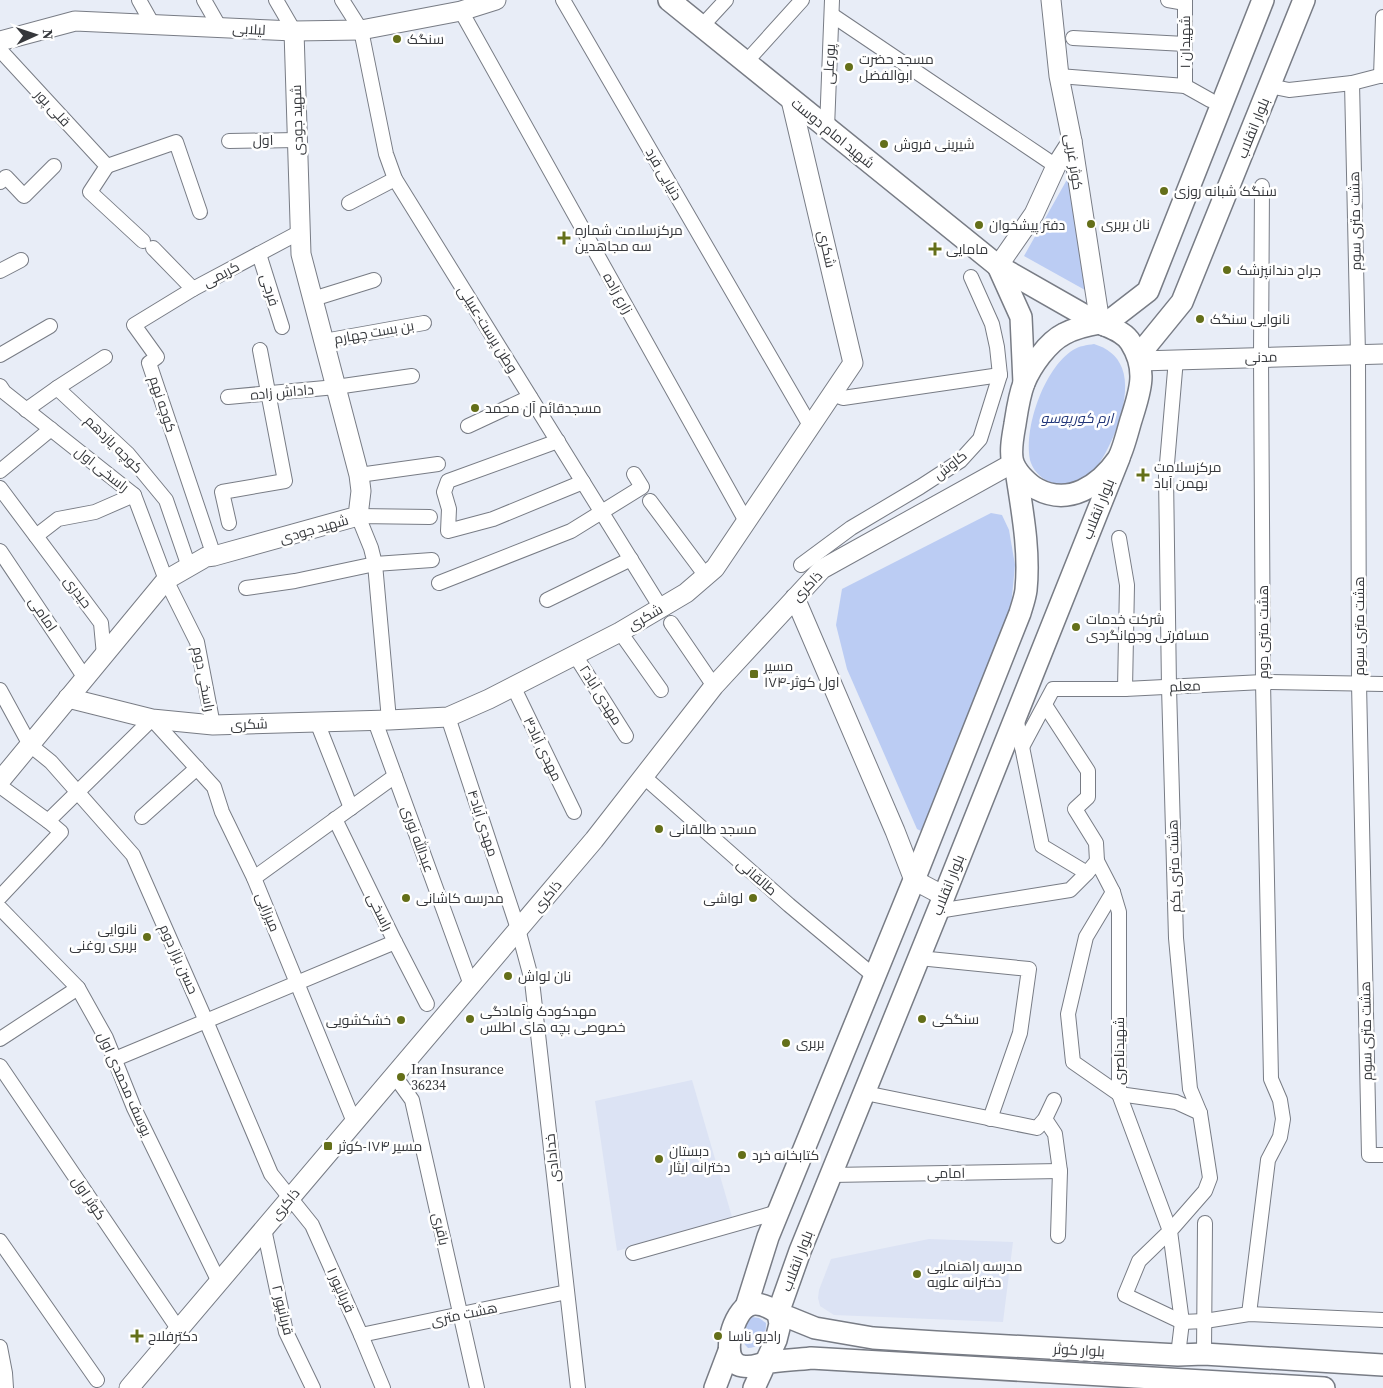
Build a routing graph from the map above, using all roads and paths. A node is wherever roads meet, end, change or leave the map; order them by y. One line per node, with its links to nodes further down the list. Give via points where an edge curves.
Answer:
1 (139, 0): 19 (street)
2 (204, 0): 21 (street)
3 (276, 0): 23 (street)
4 (342, 0): 22 (street)
5 (496, 0): 16 (street, لیلابی)
6 (563, 0): 82 (street, دنیایی فرد)
7 (669, 0): 20 (main road, شهید امام دوست)
8 (726, 0): 20 (street)
9 (802, 0): 28 (street)
10 (832, 0): 17 (street, پورعلی)
11 (1050, 0): 29 (street, کوثر غربی)
12 (1168, 0): 15 (street)
13 (1263, 0): 58 (main road, via 1148,291)
14 (1304, 0): 33 (main road, بلوار انقلاب)
15 (1185, 2): 26 (street, شهیدان ۱)
16 (461, 11): 22 (street, لیلابی); 99 (street, زارع زاده)
17 (832, 15): 36 (street, پورعلی); 42 (street)
18 (1383, 17): 30 (street)
19 (153, 25): 21 (street, لیلابی); 25 (street, لیلابی, via 75,21)
20 (702, 26): 28 (main road, شهید امام دوست)
21 (220, 28): 23 (street, لیلابی)
22 (361, 30): 23 (street, لیلابی); 43 (street, وطن پرست-عبیلی, via 386,154)
23 (294, 31): 37 (street, شهید جودی)
24 (1073, 38): 26 (street)
25 (0, 41)
26 (1185, 44): 32 (street, شهیدان ۱)
27 (0, 50): 41 (street, قلی پور)
28 (746, 62): 34 (main road, شهید امام دوست)
29 (1060, 76): 32 (street); 39 (street, کوثر غربی)
30 (1382, 76): 31 (street)
31 (1352, 83): 33 (street, via 1289,90); 65 (street, هشت متری سوم)
32 (1185, 86): 35 (street, شهیدان ۱)
33 (1270, 86): 68 (main road, بلوار انقلاب, via 1182,302)
34 (792, 100): 36 (main road, شهید امام دوست); 77 (street, شکری, via 853,363)
35 (1210, 100)
36 (826, 128): 51 (main road, شهید امام دوست)
37 (298, 140): 38 (street, اول); 48 (street, شهید جودی)
38 (230, 141)
39 (1072, 141): 42 (street); 58 (street, کوثر غربی)
40 (54, 166): 44 (street, via 24,196 6,177)
41 (107, 166): 47 (street, via 176,142); 55 (street, کریمی, via 90,192)
42 (1056, 166): 51 (street, via 1034,214)
43 (395, 179): 46 (street); 79 (street, وطن پرست-عبیلی)
44 (0, 182)
45 (1262, 186): 67 (street, هشت متری دوم)
46 (348, 203)
47 (200, 212)
48 (300, 232): 49 (street, کریمی); 56 (street, شهید جودی, via 301,254)
49 (259, 254): 55 (street, کریمی); 60 (street, فرجی)
50 (21, 260): 52 (street)
51 (998, 266): 58 (main road, شهید امام دوست); 72 (main road, via 1021,317)
52 (0, 272)
53 (971, 277): 70 (street, کاوش, via 992,324)
54 (374, 280): 56 (street)
55 (193, 289): 103 (street, کوچه نهم, via 134,325 157,358 149,363)
56 (313, 299): 61 (street, شهید جودی)
57 (424, 323): 61 (street, بن بست چهارم)
58 (1100, 324): 68 (main road, via 1117,330 1130,341); 72 (main road, via 1062,335 1044,349)
59 (50, 326): 64 (street)
60 (282, 327)
61 (324, 341): 74 (street, شهید جودی)
62 (260, 350): 76 (street)
63 (1383, 354): 65 (street, مدنی)
64 (0, 355)
65 (1358, 355): 67 (street, مدنی); 121 (street, هشت متری سوم)
66 (105, 357): 75 (street)
67 (1261, 357): 69 (street, مدنی); 120 (street, هشت متری دوم)
68 (1139, 358): 69 (street, مدنی); 85 (main road, via 1142,370 1137,401)
69 (1176, 359): 125 (street, هشت متری یکم, via 1166,476)
70 (1000, 375): 77 (street, via 843,398); 107 (street, کاوش, via 980,439 960,461 851,528)
71 (412, 376): 74 (street, داداش زاده)
72 (1024, 383): 87 (main road, via 1012,438)
73 (0, 386): 80 (street, راسخی اول)
74 (336, 387): 76 (street, داداش زاده); 90 (street, شهید جودی)
75 (57, 388): 80 (street); 108 (street, کوچه یازدهم, via 128,454 166,500)
76 (268, 393): 78 (street, داداش زاده); 98 (street, via 285,480 222,492)
77 (832, 394): 82 (street, شکری)
78 (228, 396)
79 (530, 397): 81 (street); 84 (street, وطن پرست-عبیلی)
80 (26, 410): 83 (street, راسخی اول)
81 (468, 426)
82 (811, 427): 99 (street, شکری)
83 (51, 429): 88 (street); 93 (street, راسخی اول)
84 (558, 441): 91 (street, وطن پرست-عبیلی); 91 (street, via 448,481 444,492 450,509 448,530 493,519)
85 (1119, 458): 87 (main road, via 1099,480 1080,493 1063,496 1046,494 1033,487); 131 (main road, بلوار انقلاب)
86 (438, 464): 90 (street)
87 (1014, 467): 113 (street, ذاکری, via 822,569); 154 (main road, via 1024,528 1025,593 1020,613)
88 (0, 471)
89 (634, 474): 95 (street, via 642,488)
90 (359, 475): 96 (street, شهید جودی)
91 (583, 482): 95 (street, وطن پرست-عبیلی)
92 (0, 488): 100 (street, حیدری)
93 (134, 495): 100 (street, via 95,512 58,520); 110 (street, راسخی اول)
94 (650, 501): 109 (street)
95 (602, 512): 104 (street, وطن پرست-عبیلی); 111 (street, via 571,530)
96 (358, 516): 97 (street); 103 (street, شهید جودی); 106 (street, عبدالله نوری)
97 (430, 517)
98 (229, 523)
99 (747, 523): 109 (street, شکری)
100 (36, 536): 118 (street, حیدری, via 101,623)
101 (1118, 538): 126 (street, via 1128,585)
102 (0, 551): 119 (street, امامی)
103 (214, 556): 108 (street, شهید جودی)
104 (631, 559): 114 (street); 115 (street, وطن پرست-عبیلی)
105 (432, 560): 106 (street)
106 (376, 564): 112 (street); 134 (street, عبدالله نوری)
107 (801, 565)
108 (189, 567): 110 (street, شهید جودی)
109 (706, 576): 115 (street, شکری)
110 (166, 580): 118 (street, شهید جودی); 136 (street, راسخی دوم, via 197,642)
111 (439, 583)
112 (246, 588)
113 (795, 598): 124 (street, ذاکری); 154 (street)
114 (547, 600)
115 (666, 616): 116 (street, شکری); 124 (street, وطن پرست-عبیلی)
116 (620, 632): 117 (street, شکری); 128 (street)
117 (575, 654): 123 (street, شکری); 137 (street, مهدی آباد۲)
118 (104, 655): 119 (street, شهید جودی)
119 (85, 678): 129 (street, شهید جودی)
120 (1263, 682): 121 (street, معلم); 125 (street, معلم); 196 (street, هشت متری دوم, via 1271,1079 1280,1100 1283,1119 1280,1137 1268,1160)
121 (1359, 683): 122 (street, معلم); 179 (street, هشت متری سوم, via 1369,1155)
122 (1383, 684)
123 (513, 686): 132 (street, شکری); 147 (street, مهدی آباد۳)
124 (714, 686): 142 (street, ذاکری)
125 (1169, 687): 126 (street, معلم); 175 (street, هشت متری یکم, via 1176,938 1190,1089)
126 (1125, 689): 130 (street, معلم, via 1053,689)
127 (0, 690): 138 (street)
128 (661, 690)
129 (68, 698): 133 (street, شکری); 138 (street, شهید جودی)
130 (1045, 705): 139 (street, معلم); 151 (street, via 1088,771 1088,797 1075,809 1096,843)
131 (1016, 716): 139 (street); 157 (main road, بلوار انقلاب)
132 (448, 717): 134 (street, شکری); 159 (street, مهدی آباد۴)
133 (152, 719): 136 (street, شکری); 140 (street, میرزایی); 145 (street)
134 (382, 720): 135 (street, شکری); 141 (street, عبدالله نوری)
135 (317, 722): 136 (street, شکری); 146 (street)
136 (213, 725)
137 (626, 736)
138 (30, 745): 143 (street, شهید جودی); 145 (street, حسن بزاز دوم, via 51,762)
139 (1022, 747): 152 (street, via 1042,846)
140 (197, 768): 148 (street); 153 (street, میرزایی, via 214,787 222,812)
141 (395, 776): 146 (street); 164 (street, عبدالله نوری)
142 (643, 776): 159 (street, ذاکری, via 594,840); 162 (street, طالقانی)
143 (0, 781)
144 (0, 786): 150 (street)
145 (77, 792): 150 (street); 167 (street, حسن بزاز دوم, via 133,855)
146 (351, 808): 149 (street)
147 (574, 812)
148 (142, 817)
149 (335, 819): 153 (street); 160 (street, راسخی)
150 (48, 820): 156 (street, via 61,832)
151 (1096, 861): 152 (street); 155 (street, شهید‌ناصری)
152 (1087, 873): 157 (street, via 1070,890)
153 (254, 878): 163 (street, میرزایی)
154 (914, 880): 157 (street); 162 (main road)
155 (1113, 892): 173 (street, شهید‌ناصری, via 1119,912); 173 (street, via 1086,937 1068,1014 1073,1062)
156 (0, 897)
157 (941, 903): 161 (main road, بلوار انقلاب)
158 (0, 908): 165 (street, یوسف محمدی اول)
159 (518, 929): 164 (street, ذاکری); 193 (street, خدادادی, via 532,981)
160 (395, 942): 163 (street); 166 (street, راسخی)
161 (919, 958): 172 (main road, بلوار انقلاب); 176 (street, via 1029,969 1020,1033)
162 (874, 976): 183 (main road)
163 (297, 983): 167 (street); 178 (street, میرزایی)
164 (471, 984): 171 (street, ذاکری)
165 (78, 988): 168 (street); 169 (street, یوسف محمدی اول)
166 (427, 1004)
167 (206, 1021): 169 (street); 182 (street, حسن بزاز دوم, via 271,1174)
168 (0, 1039)
169 (115, 1059): 192 (street, یوسف محمدی اول, via 134,1108)
170 (0, 1066): 201 (street, کوثر اول)
171 (394, 1075): 178 (street, ذاکری); 197 (street, باقری, via 412,1100)
172 (865, 1093): 176 (street); 181 (main road, بلوار انقلاب)
173 (1119, 1094): 175 (street, via 1176,1102); 186 (street, شهید‌ناصری)
174 (1054, 1100): 177 (street)
175 (1200, 1113): 186 (street, هشت متری یکم, via 1210,1178 1206,1191)
176 (990, 1119): 177 (street, via 1036,1128)
177 (1044, 1119): 180 (street, via 1055,1134)
178 (354, 1122): 182 (street, ذاکری)
179 (1383, 1155)
180 (1060, 1171): 181 (street, امامی); 187 (street)
181 (831, 1175): 190 (main road, بلوار انقلاب)
182 (290, 1198): 185 (street, ذاکری); 202 (street, قربانپور ۱, via 312,1225)
183 (778, 1212): 188 (main road); 191 (street)
184 (1205, 1224): 199 (street)
185 (264, 1229): 192 (street, ذاکری); 216 (street, قربانپور ۲, via 286,1332)
186 (1170, 1231): 200 (street); 200 (street, هشت متری یکم, via 1139,1261 1125,1295)
187 (1058, 1236)
188 (768, 1237): 190 (main road, via 776,1249 788,1254); 194 (main road)
189 (0, 1241): 211 (street)
190 (800, 1251): 195 (main road, بلوار انقلاب)
191 (633, 1253)
192 (219, 1282): 201 (street, ذاکری)
193 (567, 1292): 197 (street, هشت متری); 219 (street, خدادادی)
194 (746, 1307): 195 (main road, via 760,1304); 205 (main road, via 738,1316)
195 (778, 1313): 203 (main road, بلوار کوثر, via 815,1328 873,1338); 208 (main road, via 780,1324 776,1340)
196 (1249, 1314): 198 (street); 199 (street)
197 (461, 1315): 202 (street, هشت متری); 218 (street, باقری)
198 (1383, 1320)
199 (1205, 1321): 200 (street); 207 (street)
200 (1182, 1322): 206 (street)
201 (179, 1330): 215 (street, ذاکری)
202 (362, 1335): 217 (street, قربانپور ۱)
203 (936, 1342): 206 (main road, بلوار کوثر); 210 (main road)
204 (0, 1347): 214 (street)
205 (729, 1351): 208 (main road, via 732,1360 740,1366 754,1367); 220 (main road)
206 (1178, 1354): 207 (main road, بلوار کوثر); 212 (street)
207 (1204, 1354): 209 (main road, بلوار کوثر); 213 (street)
208 (764, 1363): 210 (main road, بلوار کوثر, via 811,1358); 221 (main road)
209 (1383, 1365)
210 (935, 1366): 212 (main road, بلوار کوثر)
211 (97, 1380)
212 (1176, 1384): 213 (main road, بلوار کوثر)
213 (1200, 1385): 222 (main road, بلوار کوثر)
214 (6, 1388)
215 (129, 1388)
216 (312, 1388)
217 (383, 1388)
218 (477, 1388)
219 (578, 1388)
220 (715, 1388)
221 (754, 1388)
222 (1324, 1388)

